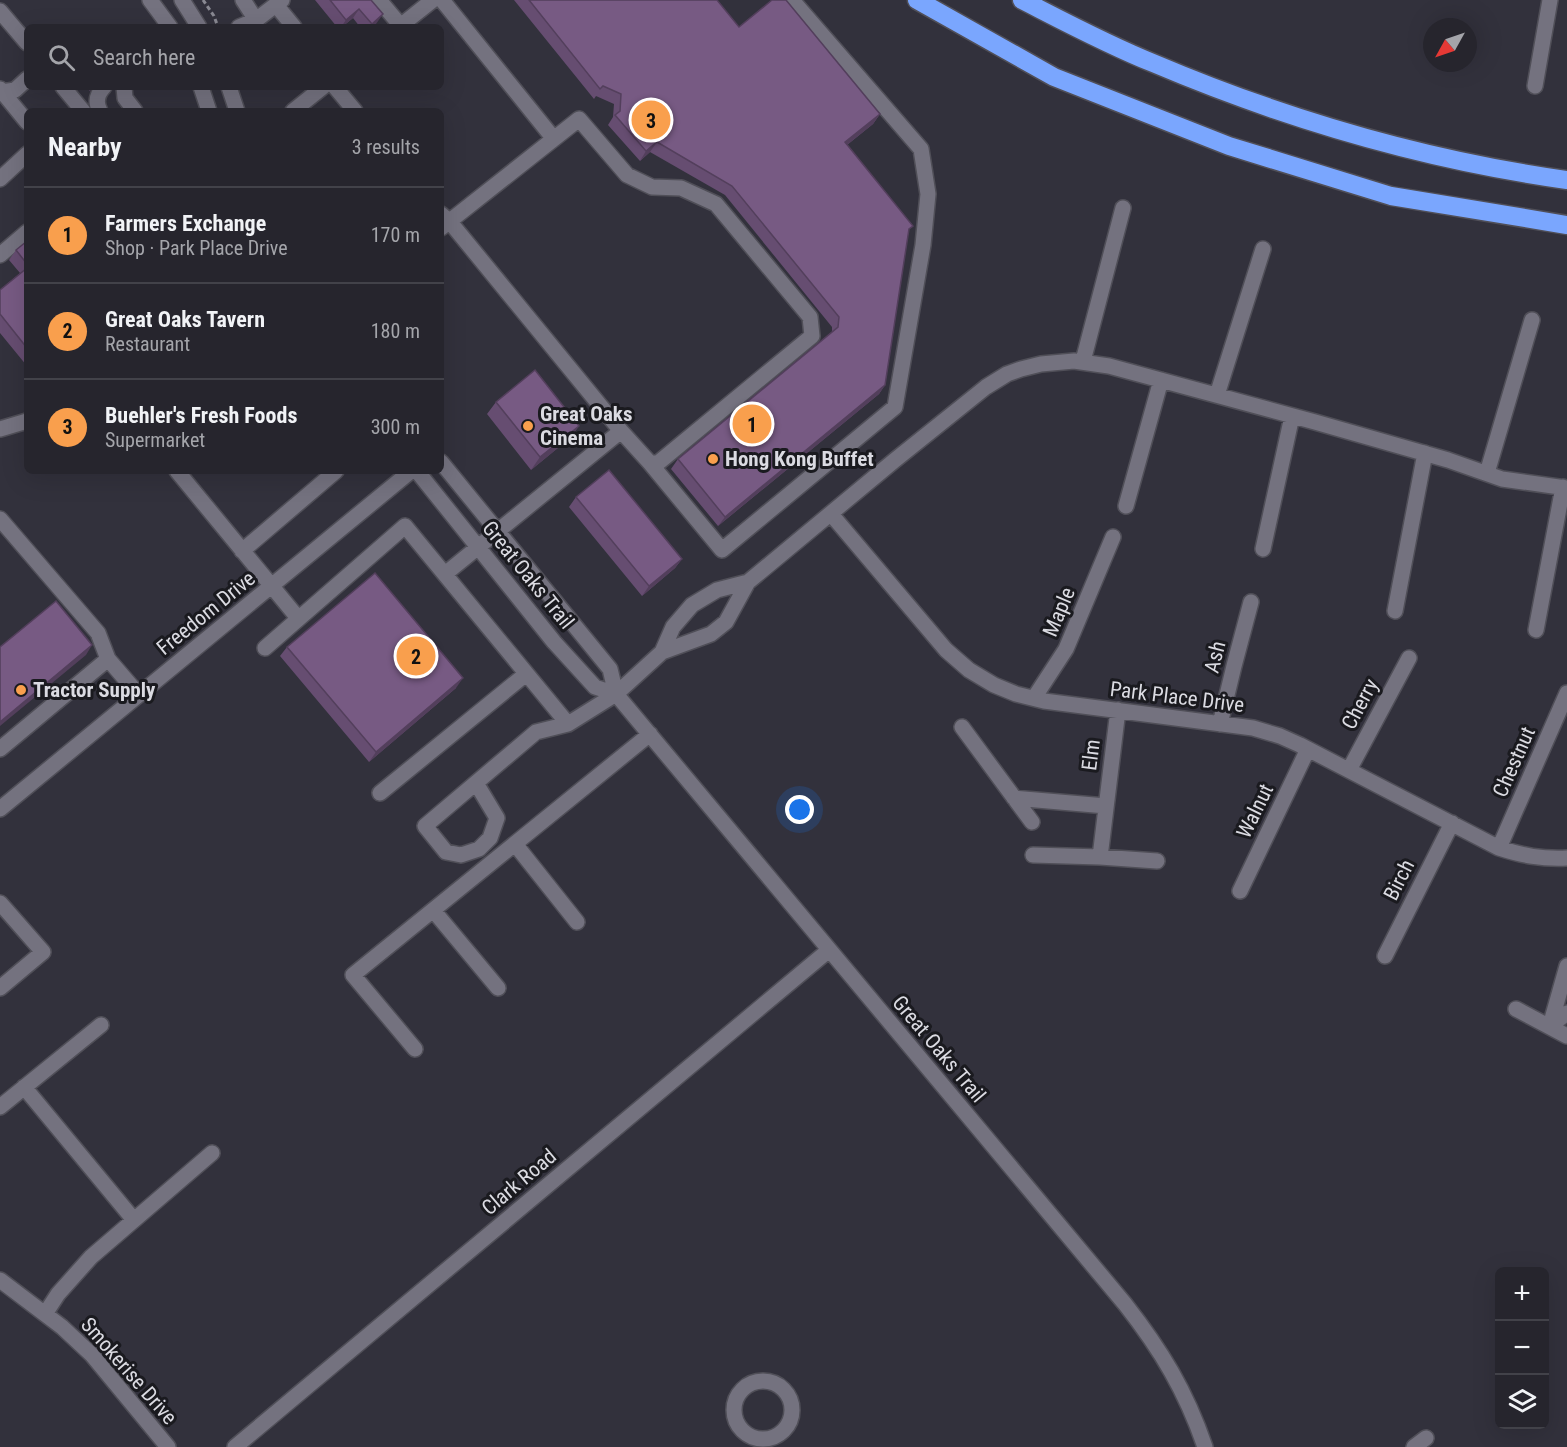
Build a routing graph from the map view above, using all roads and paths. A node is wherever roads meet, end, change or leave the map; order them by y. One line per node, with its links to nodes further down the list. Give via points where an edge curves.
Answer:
1 (150, 0): 15 (street)
2 (182, 0): 16 (street)
3 (203, 0): 17 (path)
4 (243, 0): 14 (street)
5 (379, 0): 20 (street)
6 (433, 0): 21 (street)
7 (442, 0): 41 (street)
8 (792, 0): 60 (street, via 921,149 928,194 923,245 895,408 722,550)
9 (917, 0): 47 (highway, via 1054,77 1229,146 1391,196)
10 (1022, 0): 44 (highway, via 1152,63 1287,114 1455,160)
11 (1550, 0): 24 (street)
12 (279, 2): 14 (street); 19 (street)
13 (0, 11): 22 (street)
14 (256, 20): 18 (street)
15 (168, 24)
16 (197, 24)
17 (217, 24)
18 (246, 24)
19 (292, 24)
20 (398, 24)
21 (403, 24)
22 (24, 39)
23 (24, 82): 32 (street, via 15,90)
24 (1535, 86)
25 (66, 90): 33 (street)
26 (102, 90): 34 (street)
27 (124, 90): 35 (street)
28 (202, 90): 36 (street)
29 (230, 90): 37 (street)
30 (320, 90): 38 (street)
31 (338, 90): 39 (street)
32 (1, 91): 40 (street)
33 (80, 108)
34 (98, 108)
35 (133, 108)
36 (208, 108)
37 (236, 108)
38 (297, 108)
39 (352, 108)
40 (24, 118)
41 (554, 139): 46 (street); 60 (street, via 579,119 627,176 652,187 681,188 716,204 810,317 812,336 658,463)
42 (24, 157): 43 (street)
43 (0, 179)
44 (1567, 180)
45 (1123, 208): 52 (street)
46 (444, 221): 58 (street)
47 (1567, 225)
48 (24, 235): 50 (street)
49 (1263, 249): 54 (street)
50 (0, 255)
51 (1532, 320): 62 (street)
52 (1083, 361): 53 (street); 69 (street, via 1041,364 993,383)
53 (1161, 380): 54 (street); 68 (street)
54 (1217, 395): 55 (street)
55 (1292, 416): 59 (street); 74 (street)
56 (24, 423): 57 (street)
57 (0, 429)
58 (621, 431): 60 (street); 71 (street)
59 (1425, 453): 62 (street); 80 (street)
60 (650, 463)
61 (444, 466): 71 (street, Great Oaks Trail)
62 (1487, 473): 67 (street, via 1502,479)
63 (179, 474): 75 (street)
64 (332, 474): 75 (street)
65 (407, 474): 78 (street, Freedom Drive)
66 (419, 474): 73 (street, Great Oaks Trail)
67 (1565, 488): 82 (street)
68 (1126, 506)
69 (831, 514): 77 (street); 91 (street, Park Place Drive, via 946,650 994,685)
70 (0, 519): 86 (street, via 98,633)
71 (498, 530): 73 (street); 89 (street, Great Oaks Trail, via 610,669)
72 (1113, 537): 91 (street, Maple, via 1066,649)
73 (477, 547): 76 (street); 89 (street, Great Oaks Trail, via 595,687)
74 (1263, 549)
75 (242, 551): 78 (street)
76 (445, 574): 81 (street, via 405,526); 87 (street)
77 (748, 582): 84 (street, via 726,622 711,634); 84 (street, via 717,590 692,605 673,627)
78 (272, 586): 81 (street); 90 (street, Freedom Drive)
79 (1251, 602): 94 (street, Ash)
80 (1395, 610)
81 (298, 618): 83 (street)
82 (1536, 630)
83 (264, 648)
84 (662, 652): 89 (street)
85 (1409, 658): 99 (street, Cherry)
86 (108, 659): 90 (street); 97 (street)
87 (526, 674): 93 (street); 101 (street)
88 (1567, 693): 108 (street, Chestnut)
89 (616, 694): 93 (street); 96 (street, Great Oaks Trail)
90 (140, 695): 104 (street, Freedom Drive)
91 (1034, 698): 92 (street, Park Place Drive)
92 (1118, 710): 94 (street, Park Place Drive); 103 (street, Elm)
93 (568, 724): 100 (street, via 536,732)
94 (1220, 724): 98 (street, Park Place Drive, via 1271,733)
95 (962, 727): 102 (street)
96 (650, 734): 107 (street); 117 (street, Great Oaks Trail)
97 (0, 749)
98 (1308, 749): 99 (street, Park Place Drive); 113 (street, Walnut)
99 (1349, 770): 106 (street, Park Place Drive)
100 (476, 783): 100 (street, via 425,826 446,852 461,855 479,849 490,838 496,818)
101 (380, 793)
102 (1014, 798): 103 (street); 105 (street)
103 (1106, 806): 110 (street, Elm)
104 (0, 810)
105 (1032, 822)
106 (1452, 823): 108 (street, Park Place Drive); 118 (street, Birch)
107 (515, 844): 115 (street); 116 (street)
108 (1499, 848): 111 (street, Park Place Drive, via 1523,855)
109 (1032, 855): 110 (street)
110 (1100, 857): 112 (street)
111 (1567, 858)
112 (1157, 861)
113 (1240, 891)
114 (0, 903): 120 (street, via 43,952)
115 (433, 910): 121 (street); 127 (street, via 353,975)
116 (577, 922)
117 (829, 950): 135 (street, Clark Road); 136 (street, Great Oaks Trail, via 1150,1337 1189,1405)
118 (1385, 956)
119 (1567, 966): 125 (street)
120 (0, 988)
121 (498, 988)
122 (1516, 1009): 125 (street)
123 (1567, 1013): 125 (street)
124 (100, 1025): 128 (street)
125 (1550, 1026): 126 (street)
126 (1567, 1036)
127 (414, 1049)
128 (24, 1087): 129 (street); 131 (street)
129 (0, 1107)
130 (212, 1153): 131 (street)
131 (134, 1220): 133 (street, via 91,1257)
132 (0, 1280): 133 (street, Smokerise Drive)
133 (45, 1314): 134 (street, Smokerise Drive, via 92,1355)
134 (168, 1447)
135 (236, 1447)
136 (1205, 1447)

